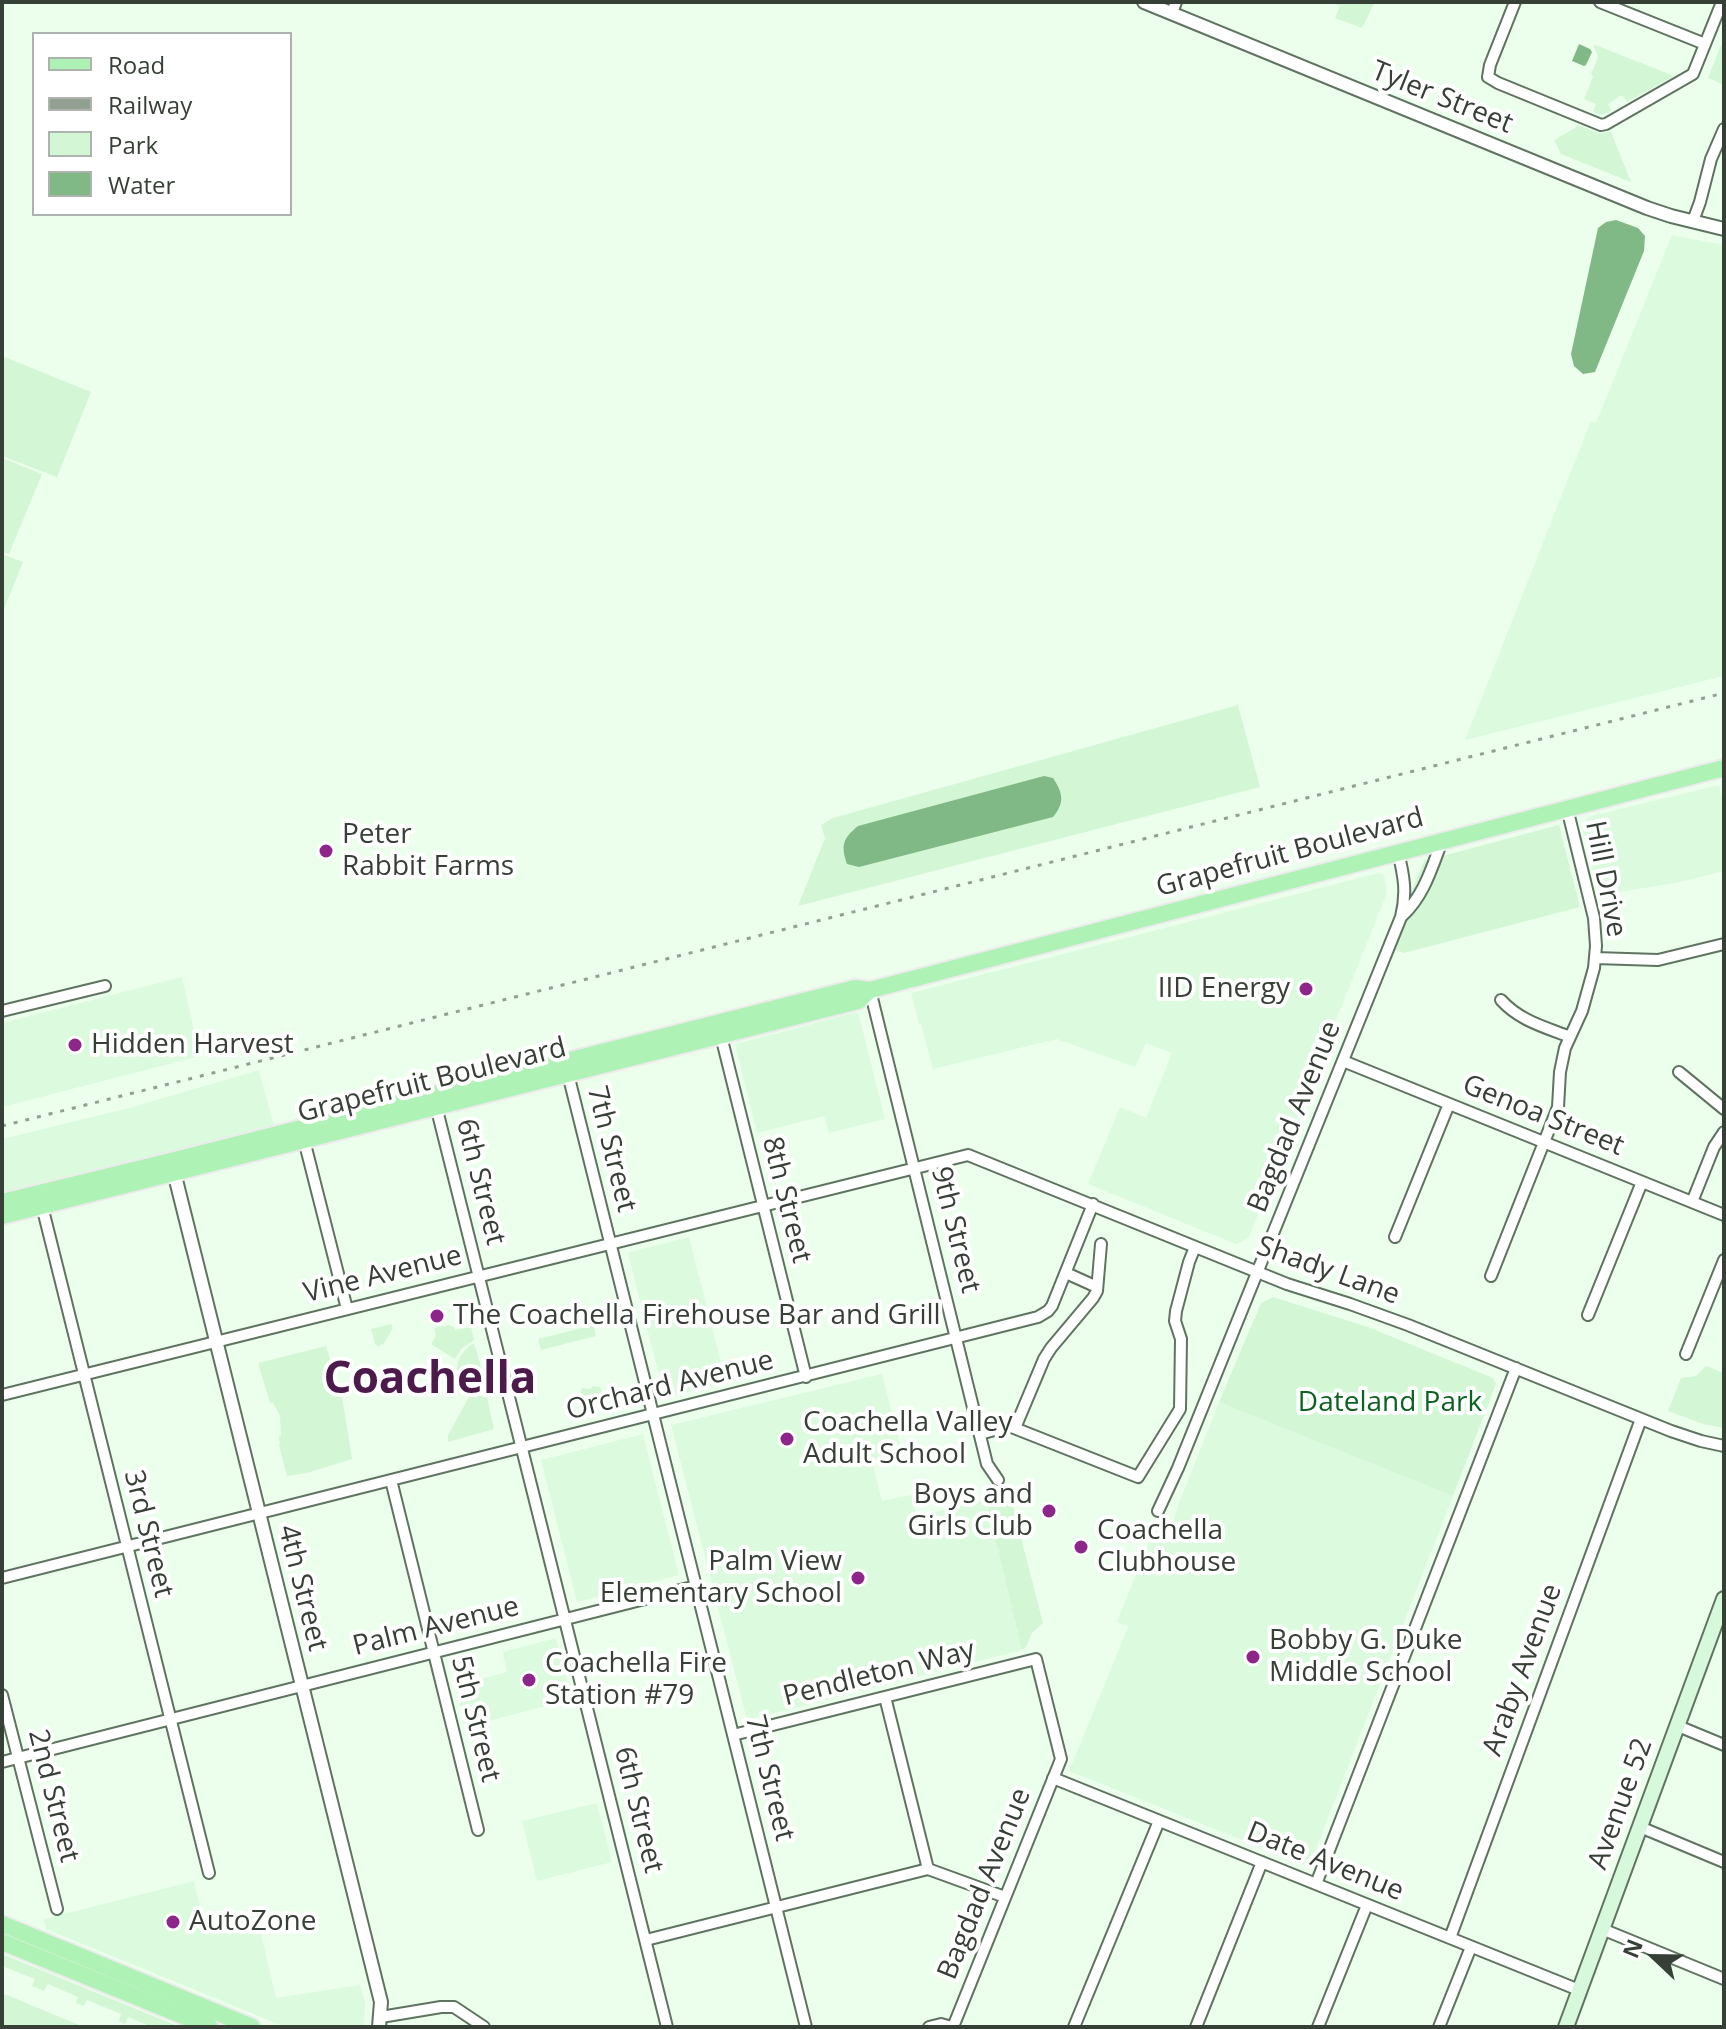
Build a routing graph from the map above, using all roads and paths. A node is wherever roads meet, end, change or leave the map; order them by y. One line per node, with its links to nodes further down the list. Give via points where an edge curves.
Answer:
1 (1144, 2): 5 (street, Tyler Street)
2 (1515, 2): 6 (street, via 1488,77 1601,125 1693,74)
3 (1600, 2): 6 (street)
4 (1722, 2): 6 (street)
5 (1174, 8): 8 (street, Tyler Street, via 1647,208)
6 (1705, 44)
7 (1724, 129): 8 (street)
8 (1693, 221): 9 (street, Tyler Street)
9 (1724, 229)
10 (1724, 768): 11 (main road, Grapefruit Boulevard)
11 (1567, 808): 12 (main road, Grapefruit Boulevard); 16 (street, Hill Drive, via 1594,918)
12 (1442, 841): 13 (main road, Grapefruit Boulevard); 14 (street, Bagdad Avenue, via 1421,893)
13 (1398, 852): 14 (street, Bagdad Avenue, via 1405,900); 18 (main road, Grapefruit Boulevard)
14 (1401, 917): 23 (street, Bagdad Avenue)
15 (1724, 944): 16 (street, via 1658,960)
16 (1595, 958): 22 (street, Hill Drive, via 1587,997)
17 (105, 986): 20 (street)
18 (870, 990): 21 (main road, Grapefruit Boulevard, via 858,1001); 26 (main road, Grapefruit Boulevard, via 855,988); 33 (street, 9th Street)
19 (1501, 1000): 22 (street, via 1522,1018)
20 (2, 1011)
21 (721, 1036): 25 (main road, Grapefruit Boulevard); 39 (street, 8th Street)
22 (1570, 1037): 31 (street, Hill Drive, via 1558,1107)
23 (1343, 1061): 27 (street, Genoa Street); 47 (street, Bagdad Avenue)
24 (1679, 1072): 28 (street)
25 (568, 1074): 26 (main road, Grapefruit Boulevard); 43 (street, 7th Street)
26 (435, 1101): 30 (main road, Grapefruit Boulevard); 32 (main road, Grapefruit Boulevard); 49 (street, 6th Street)
27 (1449, 1104): 31 (street, Genoa Street); 42 (street)
28 (1724, 1109)
29 (1724, 1132): 36 (street)
30 (304, 1140): 32 (main road, Grapefruit Boulevard); 52 (street)
31 (1545, 1143): 34 (street, Genoa Street); 50 (street, Hill Drive)
32 (173, 1167): 35 (main road, Grapefruit Boulevard); 38 (main road, Grapefruit Boulevard); 55 (street, 4th Street)
33 (915, 1167): 37 (street, Shady Lane, via 973,1156); 39 (street, Vine Avenue); 54 (street, 9th Street)
34 (1642, 1182): 36 (street, Genoa Street); 53 (street)
35 (2, 1202)
36 (1692, 1202): 40 (street, Genoa Street)
37 (1093, 1204): 45 (street, Shady Lane); 48 (street, Orchard Avenue)
38 (42, 1206): 41 (main road, Grapefruit Boulevard); 58 (street, 3rd Street)
39 (762, 1206): 43 (street, Vine Avenue); 59 (street, 8th Street)
40 (1724, 1215)
41 (2, 1216)
42 (1395, 1237)
43 (610, 1244): 49 (street, Vine Avenue); 61 (street, 7th Street)
44 (1101, 1244): 51 (street)
45 (1195, 1247): 47 (street, Shady Lane); 63 (street, via 1175,1321 1181,1339 1180,1409 1138,1477)
46 (1724, 1260): 56 (street)
47 (1257, 1272): 57 (street, Shady Lane); 69 (street, Bagdad Avenue)
48 (1066, 1273): 51 (street); 54 (street, Orchard Avenue, via 1043,1315)
49 (478, 1276): 52 (street, Vine Avenue); 65 (street, 6th Street)
50 (1491, 1276)
51 (1097, 1287): 63 (street, via 1044,1359)
52 (347, 1309): 55 (street, Vine Avenue)
53 (1588, 1315)
54 (957, 1338): 59 (street, Orchard Avenue); 64 (street, 9th Street)
55 (215, 1342): 58 (street, Vine Avenue); 70 (street, 4th Street)
56 (1686, 1354)
57 (1516, 1368): 62 (street, Shady Lane); 96 (street)
58 (84, 1375): 60 (street, Vine Avenue); 71 (street, 3rd Street)
59 (806, 1377): 61 (street, Orchard Avenue)
60 (2, 1395)
61 (654, 1415): 65 (street, Orchard Avenue); 73 (street, 7th Street)
62 (1641, 1419): 66 (street, Shady Lane); 103 (street, Araby Avenue)
63 (1015, 1428): 64 (street)
64 (980, 1434): 68 (street, 9th Street, via 987,1464)
65 (522, 1446): 67 (street, Orchard Avenue); 75 (street, 6th Street)
66 (1724, 1446)
67 (391, 1480): 70 (street, Orchard Avenue); 77 (street, 5th Street)
68 (998, 1480)
69 (1158, 1511)
70 (259, 1514): 71 (street, Orchard Avenue); 78 (street, 4th Street)
71 (127, 1547): 72 (street, Orchard Avenue); 81 (street, 3rd Street)
72 (2, 1578)
73 (696, 1586): 75 (street, Palm Avenue); 83 (street, 7th Street)
74 (1724, 1599): 76 (main road, Avenue 52)
75 (565, 1619): 77 (street, Palm Avenue); 104 (street, 6th Street)
76 (1720, 1625): 82 (main road, Avenue 52)
77 (433, 1652): 78 (street, Palm Avenue); 91 (street, 5th Street)
78 (302, 1686): 81 (street, Palm Avenue); 109 (street, 4th Street, via 381,2002)
79 (2, 1695): 85 (street, 2nd Street)
80 (885, 1697): 83 (street, Pendleton Way); 86 (street, Pendleton Way, via 1036,1659); 94 (street)
81 (170, 1720): 85 (street, Palm Avenue); 95 (street, 3rd Street)
82 (1678, 1726): 84 (street); 90 (main road, Avenue 52)
83 (733, 1735): 99 (street, 7th Street)
84 (1724, 1745)
85 (18, 1758): 87 (street, Palm Avenue); 100 (street, 2nd Street)
86 (1061, 1759): 88 (street, Bagdad Avenue)
87 (2, 1762)
88 (1053, 1778): 89 (street, Date Avenue); 97 (street, Bagdad Avenue)
89 (1159, 1821): 92 (street, Date Avenue); 117 (street)
90 (1640, 1827): 93 (street); 102 (main road, Avenue 52)
91 (478, 1830)
92 (1262, 1862): 96 (street, Date Avenue); 118 (street)
93 (1724, 1862)
94 (928, 1869): 97 (street); 99 (street)
95 (209, 1873)
96 (1316, 1884): 98 (street, Date Avenue)
97 (1005, 1897): 116 (street, Bagdad Avenue)
98 (1367, 1905): 103 (street, Date Avenue); 119 (street)
99 (776, 1907): 104 (street); 114 (street, 7th Street)
100 (57, 1909)
101 (2, 1924): 111 (main road)
102 (1602, 1929): 107 (street); 108 (main road, Avenue 52)
103 (1450, 1938): 106 (street, Date Avenue)
104 (646, 1940): 113 (street, 6th Street)
105 (2, 1942): 110 (main road)
106 (1471, 1947): 108 (street, Date Avenue); 120 (street)
107 (1724, 1979)
108 (1579, 1990): 121 (main road, Avenue 52)
109 (380, 2022): 112 (street, via 454,2007)
110 (210, 2027)
111 (252, 2027)
112 (484, 2027)
113 (667, 2027)
114 (806, 2027)
115 (929, 2027): 116 (street)
116 (952, 2027)
117 (1074, 2027)
118 (1196, 2027)
119 (1318, 2027)
120 (1439, 2027)
121 (1566, 2027)

